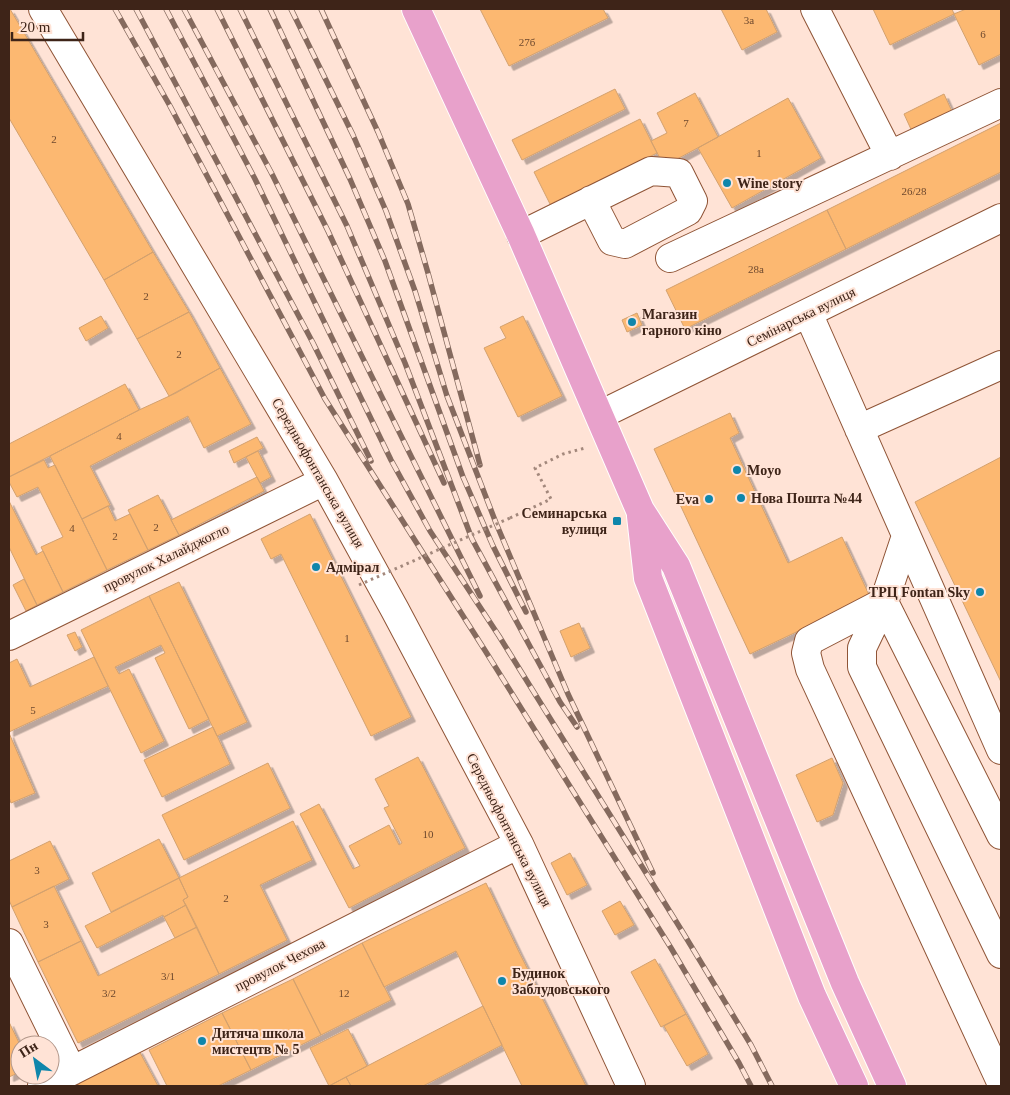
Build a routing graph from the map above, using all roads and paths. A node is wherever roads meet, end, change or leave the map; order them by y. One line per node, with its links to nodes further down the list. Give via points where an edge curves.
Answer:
1 (43, 9): 15 (street, Середньофонтанська вулиця)
2 (416, 9): 8 (main road)
3 (816, 9): 5 (street)
4 (1001, 103): 5 (street)
5 (890, 156): 9 (street)
6 (592, 200): 8 (street)
7 (1001, 218): 10 (street, Семінарська вулиця)
8 (521, 235): 12 (main road)
9 (670, 258)
10 (808, 313): 12 (street, Семінарська вулиця); 13 (street)
11 (1001, 365): 13 (street)
12 (600, 415): 16 (main road)
13 (859, 429): 17 (street)
14 (563, 454): 18 (path, bridge, via 535,468 551,499)
15 (324, 481): 20 (street, провулок Халайджогло); 23 (street, Середньофонтанська вулиця)
16 (640, 510): 30 (main road, via 648,578 812,996); 31 (main road, via 676,566 845,983)
17 (906, 536): 19 (street); 21 (street)
18 (359, 585)
19 (884, 602): 22 (street); 25 (street, via 862,648 862,668); 27 (street, via 809,641 806,653 810,670)
20 (9, 636)
21 (1001, 750)
22 (1001, 835)
23 (519, 844): 26 (street, провулок Чехова); 29 (street, Середньофонтанська вулиця)
24 (9, 943): 26 (street)
25 (1001, 954)
26 (72, 1071): 28 (street, провулок Чехова)
27 (1001, 1082)
28 (42, 1086)
29 (631, 1086)
30 (854, 1086)
31 (892, 1086)

